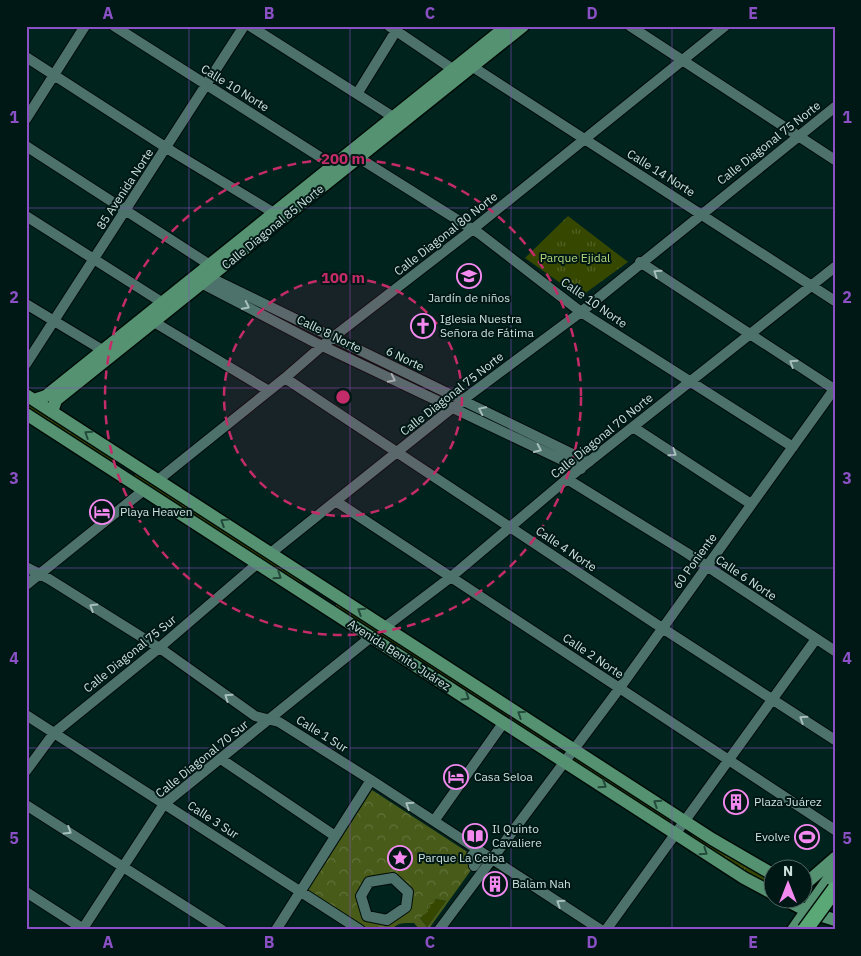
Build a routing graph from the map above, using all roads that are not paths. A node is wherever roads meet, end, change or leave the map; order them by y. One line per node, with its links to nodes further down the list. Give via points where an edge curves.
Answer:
1 (86, 26): 14 (street)
2 (114, 26): 15 (street, Calle 10 Norte)
3 (244, 26): 15 (street, 85 Avenida Norte)
4 (250, 26): 16 (street)
5 (507, 26): 13 (main road, Calle Diagonal 85 Norte)
6 (523, 26): 12 (main road, Calle Diagonal 85 Norte)
7 (630, 26): 11 (street)
8 (725, 26): 11 (street, Calle Diagonal 80 Norte)
9 (395, 28): 13 (street); 16 (street)
10 (26, 58): 14 (street)
11 (682, 60): 20 (street); 21 (street, Calle Diagonal 80 Norte)
12 (473, 67): 19 (main road, Calle Diagonal 85 Norte); 21 (street, Calle 14 Norte)
13 (454, 70): 19 (main road, Calle Diagonal 85 Norte)
14 (53, 75): 18 (street); 23 (street)
15 (207, 84): 23 (street, 85 Avenida Norte); 26 (street, Calle 10 Norte)
16 (357, 94): 19 (street)
17 (835, 107): 20 (street, Calle Diagonal 75 Norte)
18 (26, 119)
19 (399, 120): 24 (main road, Calle Diagonal 85 Norte); 26 (main road, Calle Diagonal 85 Norte)
20 (798, 137): 25 (street); 28 (street, Calle Diagonal 75 Norte)
21 (584, 139): 28 (street, Calle 14 Norte); 31 (street, Calle Diagonal 80 Norte)
22 (26, 146): 27 (street)
23 (166, 147): 27 (street, 85 Avenida Norte); 30 (street)
24 (359, 158): 26 (main road, Calle Diagonal 85 Norte); 31 (street, Calle 10 Norte)
25 (835, 160)
26 (338, 169): 30 (main road, Calle Diagonal 85 Norte)
27 (126, 210): 32 (street, 85 Avenida Norte); 35 (street)
28 (700, 213): 33 (street, Calle Diagonal 75 Norte); 36 (street, Calle 14 Norte)
29 (26, 216): 32 (street)
30 (279, 216): 35 (main road, Calle Diagonal 85 Norte)
31 (473, 230): 40 (street, Calle 10 Norte); 44 (street, Calle Diagonal 80 Norte)
32 (94, 259): 38 (street); 41 (street, 85 Avenida Norte)
33 (640, 262): 40 (street, Calle Diagonal 75 Norte); 43 (street, one-way to 33)
34 (835, 267): 36 (street, Calle Diagonal 70 Norte)
35 (208, 276): 38 (main road, Calle Diagonal 85 Norte); 42 (main road, Calle Diagonal 85 Norte); 44 (street, 6 Norte); 45 (street, Calle 8 Norte, one-way to 45)
36 (811, 286): 37 (street, Calle 14 Norte); 43 (street, Calle Diagonal 70 Norte)
37 (835, 301)
38 (163, 303): 46 (main road, Calle Diagonal 85 Norte)
39 (26, 304): 41 (street)
40 (581, 312): 49 (street, Calle 10 Norte); 53 (street, Calle Diagonal 75 Norte)
41 (54, 322): 46 (street); 47 (street, 85 Avenida Norte)
42 (154, 322): 46 (main road, Calle Diagonal 85 Norte); 51 (street)
43 (749, 335): 49 (street, Calle Diagonal 70 Norte); 50 (street, one-way to 43)
44 (334, 338): 45 (street, Calle Diagonal 80 Norte); 53 (street, 6 Norte)
45 (323, 345): 48 (street, Calle Diagonal 80 Norte); 54 (street, Calle 8 Norte, one-way to 54)
46 (107, 353): 52 (main road, Calle Diagonal 85 Norte, via 46,396); 55 (main road, Calle Diagonal 85 Norte, via 56,400)
47 (26, 364)
48 (285, 378): 51 (street, Calle Diagonal 80 Norte); 59 (street, Calle 4 Norte)
49 (689, 382): 57 (street, Calle Diagonal 70 Norte); 58 (street, Calle 10 Norte)
50 (834, 388): 58 (street, 60 Poniente)
51 (269, 391): 65 (street, Calle Diagonal 80 Norte)
52 (30, 398): 55 (main road, Avenida Benito Juárez)
53 (463, 401): 54 (street, Calle Diagonal 75 Norte); 61 (street, 6 Norte, one-way to 53)
54 (452, 408): 59 (street, Calle Diagonal 75 Norte); 61 (street, Calle 8 Norte, one-way to 61)
55 (52, 412): 60 (main road, Avenida Benito Juárez, one-way to 55)
56 (28, 417): 62 (main road, Avenida Benito Juárez)
57 (632, 427): 61 (street, Calle Diagonal 70 Norte); 69 (street, one-way to 69)
58 (793, 447): 69 (street, 60 Poniente)
59 (397, 452): 68 (street, Calle Diagonal 75 Norte); 70 (street, Calle 4 Norte)
60 (119, 454): 62 (main road, via 116,463); 63 (main road, Avenida Benito Juárez)
61 (585, 465): 64 (street, Calle Diagonal 70 Norte)
62 (108, 466): 66 (main road, Avenida Benito Juárez)
63 (144, 471): 65 (main road, Avenida Benito Juárez); 66 (main road, via 133,472)
64 (567, 479): 70 (street, Calle Diagonal 70 Norte); 73 (street, Calle 6 Norte)
65 (158, 480): 71 (main road, Avenida Benito Juárez, one-way to 65)
66 (132, 483): 67 (main road, Avenida Benito Juárez)
67 (144, 490): 72 (main road, Avenida Benito Juárez); 75 (street)
68 (337, 502): 71 (street, Calle Diagonal 75 Norte); 77 (street, Calle 2 Norte)
69 (751, 504): 73 (street, 60 Poniente)
70 (512, 528): 77 (street, Calle Diagonal 70 Norte); 83 (street, Calle 4 Norte)
71 (272, 552): 76 (main road, Avenida Benito Juárez)
72 (258, 563): 79 (main road, Avenida Benito Juárez, one-way to 79); 86 (street, Calle Diagonal 75 Sur)
73 (706, 566): 83 (street, 60 Poniente); 85 (street, Calle 6 Norte)
74 (26, 567): 75 (street, Calle 1 Sur)
75 (39, 573): 78 (street); 86 (street, Calle 1 Sur, one-way to 75)
76 (309, 577): 79 (main road, via 308,587); 80 (main road, Avenida Benito Juárez)
77 (451, 577): 82 (street, Calle Diagonal 70 Norte); 88 (street, Calle 2 Norte)
78 (26, 585)
79 (299, 589): 81 (main road, Avenida Benito Juárez)
80 (342, 599): 81 (main road, via 334,602); 82 (main road, Avenida Benito Juárez, one-way to 80)
81 (333, 611): 84 (main road, Avenida Benito Juárez)
82 (386, 627): 95 (main road, Avenida Benito Juárez, one-way to 82)
83 (662, 628): 88 (street, 60 Poniente); 89 (street, Calle 4 Norte)
84 (371, 637): 91 (street, Calle Diagonal 70 Sur); 92 (main road, Avenida Benito Juárez, one-way to 92)
85 (816, 639): 87 (street, Calle 6 Norte); 89 (street)
86 (159, 648): 91 (street, Calle 1 Sur, one-way to 86, via 255,716); 93 (street, Calle Diagonal 75 Sur)
87 (835, 651)
88 (619, 688): 95 (street, 60 Poniente); 97 (street, Calle 2 Norte)
89 (772, 700): 94 (street, Calle 4 Norte, one-way to 89); 97 (street)
90 (26, 715): 93 (street, Calle 3 Sur)
91 (270, 720): 96 (street, Calle Diagonal 70 Sur); 100 (street, Calle 1 Sur, via 279,722)
92 (504, 722): 98 (main road, Avenida Benito Juárez); 103 (street)
93 (54, 733): 99 (street, Calle Diagonal 75 Sur); 101 (street, Calle 3 Sur)
94 (835, 740)
95 (574, 748): 98 (street, 60 Poniente); 104 (main road, Avenida Benito Juárez, one-way to 95)
96 (221, 759): 101 (street, Calle Diagonal 70 Sur); 107 (street)
97 (728, 759): 104 (street); 105 (street, Calle 2 Norte)
98 (565, 760): 106 (main road, Avenida Benito Juárez, one-way to 106); 109 (street, 60 Poniente)
99 (26, 771)
100 (371, 780): 103 (street, Calle 1 Sur, one-way to 100); 107 (street)
101 (164, 804): 110 (street, Calle Diagonal 70 Sur); 116 (street, Calle 3 Sur)
102 (26, 806): 110 (street, one-way to 110)
103 (434, 821): 109 (street, Calle 1 Sur)
104 (685, 821): 106 (street); 111 (main road, Avenida Benito Juárez)
105 (835, 830)
106 (676, 833): 114 (main road, Avenida Benito Juárez, one-way to 114); 131 (street)
107 (335, 836): 116 (street)
108 (835, 858): 113 (main road)
109 (492, 860): 129 (street, 60 Poniente); 130 (street, Calle 1 Sur, one-way to 109)
110 (122, 865): 125 (street, Calle Diagonal 70 Sur); 126 (street)
111 (764, 870)
112 (835, 870): 120 (main road)
113 (814, 876)
114 (764, 889)
115 (835, 890): 133 (highway, bridge)
116 (300, 891): 127 (street); 128 (street, Calle 3 Sur)
117 (26, 892): 125 (street)
118 (814, 895): 120 (main road)
119 (361, 896): 119 (street, via 369,882 393,878 408,892 406,907 387,920 367,916)
120 (817, 896): 121 (main road); 123 (main road)
121 (835, 905): 134 (highway)
122 (800, 908): 123 (main road)
123 (806, 911): 124 (main road); 132 (main road)
124 (835, 921): 135 (main road)
125 (83, 929)
126 (222, 930)
127 (276, 930)
128 (360, 930)
129 (439, 930)
130 (601, 930)
131 (606, 930)
132 (793, 930)
133 (805, 930)
134 (817, 930)
135 (829, 930)

